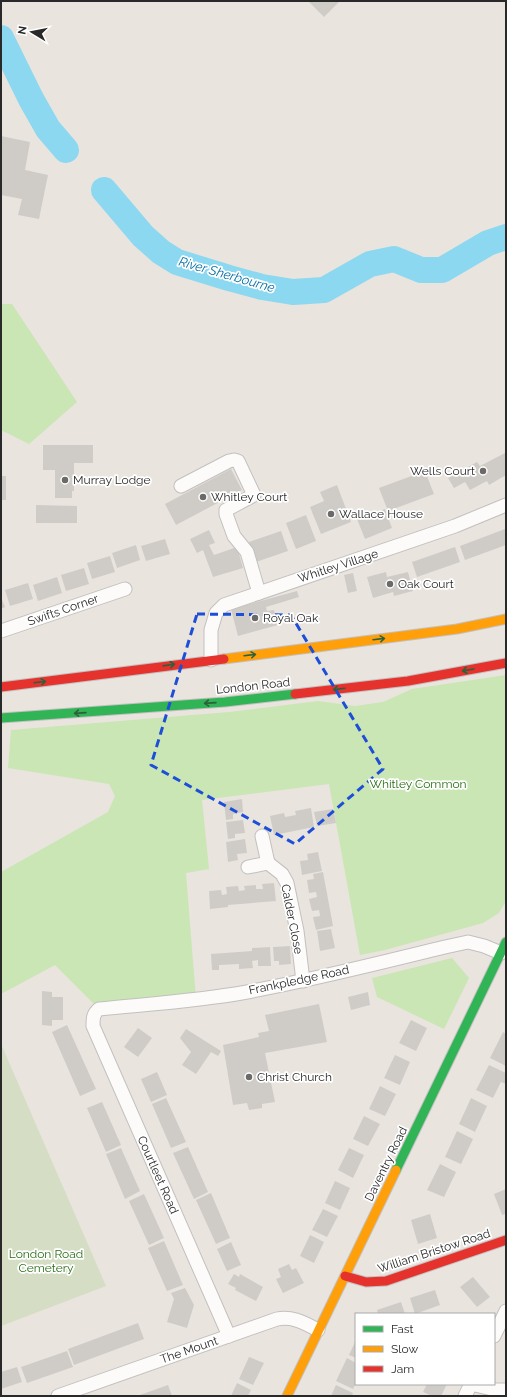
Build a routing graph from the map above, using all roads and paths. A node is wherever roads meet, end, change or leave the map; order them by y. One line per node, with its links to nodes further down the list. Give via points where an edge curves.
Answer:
1 (181, 486): 4 (street, via 229,461 238,461 254,495 226,510 226,514 234,536 247,552)
2 (506, 505): 4 (street, Whitley Village, via 441,531)
3 (125, 589): 8 (street, Swifts Corner)
4 (259, 593): 9 (street, Whitley Village, via 224,605 216,613 211,630)
5 (506, 610): 7 (main road)
6 (506, 619): 7 (main road)
7 (457, 629): 9 (main road, one-way to 7)
8 (1, 631)
9 (211, 660): 11 (main road, one-way to 9)
10 (506, 663): 12 (main road, London Road, one-way to 12, via 408,681 225,702)
11 (1, 687)
12 (1, 718)
13 (262, 836): 14 (street)
14 (268, 863): 15 (street); 17 (street, Calder Close, via 282,874 287,883 297,931)
15 (248, 867)
16 (504, 948): 17 (street, Frankpledge Road, via 468,942); 20 (main road, Daventry Road)
17 (302, 981): 18 (street, Frankpledge Road, via 245,992 99,1009)
18 (95, 1012): 24 (street, Courtleet Road, via 93,1026)
19 (506, 1240): 20 (main road, William Bristow Road, via 386,1281 371,1283)
20 (346, 1276): 22 (main road, Daventry Road)
21 (506, 1311): 23 (street)
22 (318, 1330): 24 (street, The Mount, via 298,1320 285,1318); 29 (main road, Daventry Road)
23 (495, 1334)
24 (229, 1336): 28 (street, The Mount)
25 (470, 1385): 30 (street)
26 (475, 1385): 27 (street)
27 (506, 1390)
28 (58, 1396)
29 (287, 1396)
30 (465, 1396)

